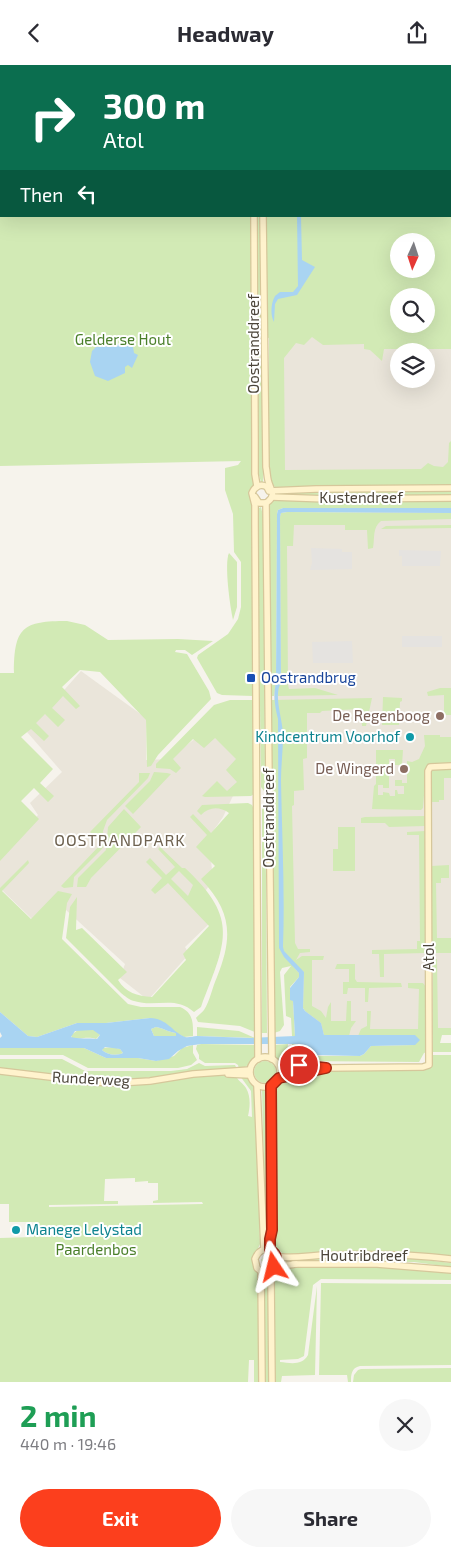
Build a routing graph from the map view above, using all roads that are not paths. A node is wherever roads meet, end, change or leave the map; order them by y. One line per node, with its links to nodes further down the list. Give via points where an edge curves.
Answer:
1 (254, 217): 4 (main road, Oostranddreef, via 256,471)
2 (263, 217): 4 (main road, Oostranddreef)
3 (451, 488): 4 (main road, Kustendreef)
4 (267, 489): 5 (main road, Kustendreef, via 327,499); 6 (main road, via 268,497); 6 (main road, via 253,491 252,495)
5 (451, 498)
6 (261, 503): 8 (main road, Oostranddreef, via 256,523); 9 (main road, Oostranddreef, via 266,518)
7 (451, 766): 11 (main road, Atol, via 430,767 428,771 429,1065)
8 (258, 1059): 9 (main road); 13 (main road)
9 (272, 1059): 10 (main road)
10 (278, 1064): 11 (main road, Atol); 14 (main road)
11 (326, 1068): 14 (main road, Atol)
12 (0, 1071): 13 (main road, Runderweg, via 118,1083)
13 (250, 1072): 15 (main road)
14 (279, 1078): 16 (main road)
15 (257, 1085): 16 (main road); 18 (main road)
16 (271, 1086): 17 (main road)
17 (272, 1230): 18 (main road); 20 (main road, via 273,1245 279,1253)
18 (265, 1250): 19 (main road); 22 (main road, via 259,1257 259,1264 264,1269); 24 (main road, via 257,1254 255,1261)
19 (276, 1256): 20 (main road, Houtribdreef); 22 (main road)
20 (295, 1256): 21 (main road, Houtribdreef, via 378,1254)
21 (451, 1259)
22 (274, 1268): 23 (main road, Houtribdreef, via 283,1263 377,1264); 24 (main road); 26 (main road)
23 (451, 1270)
24 (261, 1271): 25 (main road)
25 (262, 1382)
26 (272, 1382)

